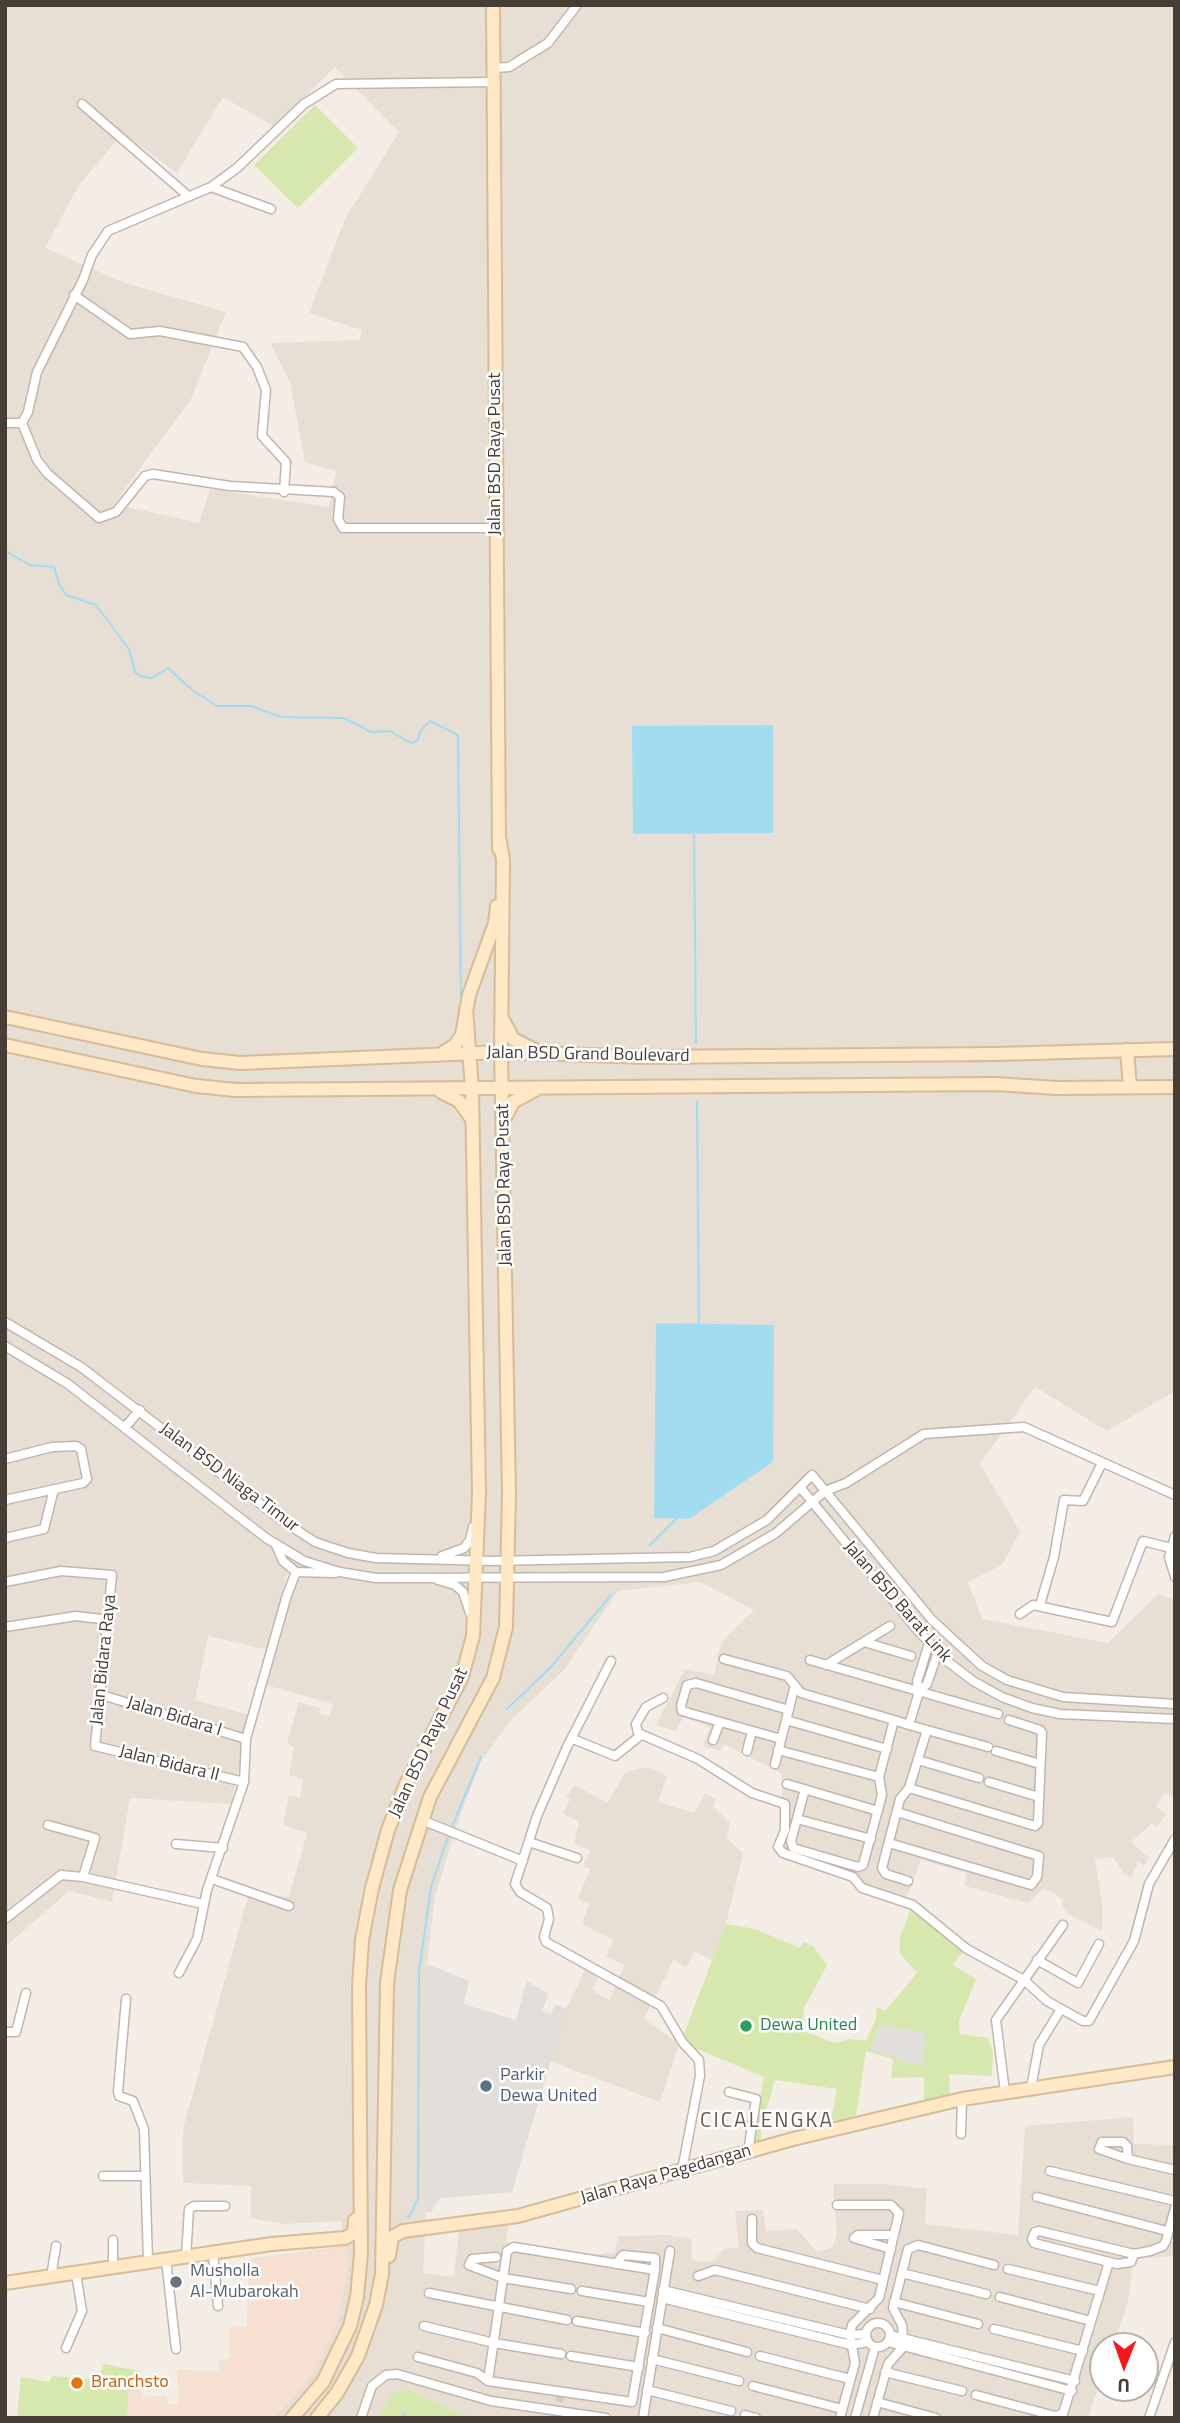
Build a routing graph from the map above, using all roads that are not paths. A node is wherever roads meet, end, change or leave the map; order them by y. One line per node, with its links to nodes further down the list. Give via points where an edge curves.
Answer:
1 (493, 5): 3 (main road, Jalan BSD Raya Pusat)
2 (577, 5): 3 (street, via 548,43 509,67)
3 (494, 68): 4 (main road, Jalan BSD Raya Pusat)
4 (494, 82): 6 (street, via 336,84 304,104); 13 (main road, Jalan BSD Raya Pusat)
5 (82, 104): 7 (street)
6 (211, 187): 7 (street); 8 (street)
7 (187, 195): 9 (street, via 106,233)
8 (271, 209)
9 (74, 295): 11 (street, via 37,372); 12 (street, via 130,334 160,331 243,346 266,390 262,436 285,459)
10 (5, 423): 11 (street)
11 (22, 423): 12 (street, via 47,473 99,518 116,512 148,474)
12 (284, 492): 13 (street, via 337,494 343,528)
13 (497, 528): 14 (main road, Jalan BSD Raya Pusat)
14 (500, 841): 15 (main road, via 497,912); 16 (main road, Jalan BSD Raya Pusat, via 504,946)
15 (466, 1009): 22 (main road, Jalan BSD Raya Pusat); 24 (main road, via 456,1045)
16 (500, 1015): 21 (main road, Jalan BSD Raya Pusat); 23 (main road, via 513,1039)
17 (5, 1017): 24 (main road, Jalan BSD Grand Boulevard, via 240,1063)
18 (5, 1045): 29 (main road, Jalan BSD Grand Boulevard, via 196,1086)
19 (1175, 1049): 20 (main road, Jalan BSD Grand Boulevard)
20 (1127, 1050): 23 (main road, Jalan BSD Grand Boulevard, via 645,1057); 25 (main road)
21 (501, 1052): 22 (main road, Jalan BSD Grand Boulevard); 23 (main road, Jalan BSD Grand Boulevard); 27 (main road, Jalan BSD Raya Pusat)
22 (469, 1053): 24 (main road, Jalan BSD Grand Boulevard); 30 (main road, Jalan BSD Raya Pusat)
23 (540, 1053)
24 (430, 1055)
25 (1130, 1087): 26 (main road, Jalan BSD Grand Boulevard); 28 (main road, Jalan BSD Grand Boulevard)
26 (1175, 1087)
27 (504, 1088): 28 (main road, Jalan BSD Grand Boulevard); 30 (main road, Jalan BSD Grand Boulevard); 32 (main road, Jalan BSD Raya Pusat)
28 (538, 1088): 32 (main road, via 513,1102)
29 (433, 1089): 30 (main road, Jalan BSD Grand Boulevard); 31 (main road, via 453,1096)
30 (472, 1089): 31 (main road, Jalan BSD Raya Pusat)
31 (472, 1121): 43 (main road, Jalan BSD Raya Pusat)
32 (504, 1121): 53 (main road, Jalan BSD Raya Pusat)
33 (5, 1322): 35 (street, Jalan BSD Niaga Timur, via 81,1367)
34 (5, 1346): 36 (street, Jalan BSD Niaga Timur, via 68,1384)
35 (140, 1410): 36 (street); 51 (street, Jalan BSD Niaga Timur, via 315,1542 376,1558)
36 (125, 1427): 49 (street, Jalan BSD Niaga Timur)
37 (5, 1459): 41 (street, via 52,1447 79,1447 85,1482)
38 (1102, 1463): 42 (street, Jalan BSD Niaga Timur, via 1024,1427 925,1434); 44 (street, Jalan BSD Niaga Timur); 61 (street, via 1083,1501 1065,1500)
39 (812, 1475): 40 (street, Jalan BSD Niaga Timur); 42 (street, Jalan BSD Barat Link)
40 (800, 1487): 46 (street, Jalan BSD Barat Link); 53 (street, Jalan BSD Niaga Timur, via 767,1520 714,1551 661,1560)
41 (54, 1489): 45 (street); 48 (street, via 44,1530)
42 (825, 1491): 46 (street, Jalan BSD Niaga Timur); 79 (street, Jalan BSD Barat Link, via 932,1620 982,1666 1007,1680 1053,1695)
43 (479, 1493): 51 (street, via 470,1540 455,1553); 52 (main road, Jalan BSD Raya Pusat)
44 (1175, 1495)
45 (5, 1500)
46 (813, 1502): 58 (street, Jalan BSD Niaga Timur, via 776,1533 720,1565 664,1577); 68 (street, Jalan BSD Barat Link)
47 (1175, 1536): 50 (street)
48 (5, 1538)
49 (275, 1543): 54 (street, via 283,1561); 55 (street, Jalan BSD Niaga Timur, via 304,1561)
50 (1171, 1548): 59 (street); 61 (street, via 1143,1541 1112,1622)
51 (433, 1558): 52 (street, Jalan BSD Niaga Timur)
52 (478, 1560): 53 (street, Jalan BSD Niaga Timur); 57 (main road, Jalan BSD Raya Pusat)
53 (509, 1561): 58 (main road, Jalan BSD Raya Pusat)
54 (296, 1572): 55 (street); 93 (street)
55 (340, 1572): 56 (street, Jalan BSD Niaga Timur, via 376,1578)
56 (428, 1577): 57 (street, Jalan BSD Niaga Timur); 66 (street, via 463,1592)
57 (477, 1577): 58 (street, Jalan BSD Niaga Timur); 66 (main road, Jalan BSD Raya Pusat)
58 (508, 1577): 114 (main road, Jalan BSD Raya Pusat, via 506,1627 493,1678 447,1761)
59 (1175, 1577)
60 (5, 1582): 63 (street, Jalan Bidara Raya, via 61,1571 113,1576)
61 (1040, 1605): 62 (street, via 1026,1607)
62 (1020, 1614)
63 (109, 1620): 65 (street, via 76,1616); 77 (street, Jalan Bidara Raya)
64 (890, 1626): 67 (street)
65 (5, 1627)
66 (473, 1636): 140 (main road, Jalan BSD Raya Pusat, via 462,1677 406,1784 372,1888 362,1940)
67 (864, 1642): 70 (street); 74 (street)
68 (929, 1643): 69 (street, Jalan BSD Barat Link); 76 (street, via 917,1682)
69 (937, 1651): 76 (street, via 927,1684); 83 (street, Jalan BSD Barat Link, via 973,1681 1032,1708)
70 (911, 1656)
71 (724, 1660): 75 (street, via 787,1676)
72 (810, 1660): 74 (street)
73 (611, 1661): 94 (street)
74 (826, 1665): 76 (street)
75 (794, 1689): 81 (street); 86 (street)
76 (919, 1692): 82 (street); 89 (street)
77 (102, 1695): 93 (street, Jalan Bidara I); 97 (street, Jalan Bidara Raya)
78 (663, 1698): 92 (street, via 650,1703 641,1714 636,1727)
79 (1125, 1701): 80 (street, Jalan BSD Barat Link); 83 (street)
80 (1175, 1704)
81 (789, 1710): 85 (street); 88 (street, via 696,1683 687,1685 680,1709)
82 (998, 1714)
83 (1125, 1718): 84 (street, Jalan BSD Barat Link)
84 (1175, 1719)
85 (786, 1720): 95 (street); 99 (street)
86 (894, 1720): 89 (street); 99 (street)
87 (1009, 1720): 103 (street, via 1040,1730)
88 (720, 1722): 91 (street); 96 (street)
89 (909, 1725): 90 (street)
90 (927, 1730): 101 (street); 103 (street)
91 (752, 1731): 95 (street); 100 (street)
92 (641, 1735): 94 (street, via 615,1756); 135 (street, via 698,1759 752,1793 785,1804 785,1830 778,1847 783,1853 853,1877 862,1888 914,1905 967,1949)
93 (246, 1739): 107 (street)
94 (573, 1739): 119 (street)
95 (781, 1739): 98 (street)
96 (713, 1740)
97 (94, 1744): 107 (street, Jalan Bidara II)
98 (778, 1749): 102 (street); 104 (street)
99 (887, 1749): 104 (street)
100 (747, 1751)
101 (918, 1760): 105 (street); 109 (street)
102 (775, 1763)
103 (1040, 1764): 111 (street)
104 (879, 1777): 112 (street, via 882,1795)
105 (979, 1778)
106 (989, 1782): 111 (street)
107 (244, 1783): 122 (street)
108 (787, 1784): 110 (street)
109 (909, 1788): 111 (street, via 1035,1826); 113 (street, via 902,1793)
110 (805, 1789): 112 (street); 115 (street)
111 (1039, 1797)
112 (878, 1811): 117 (street)
113 (897, 1812): 121 (street); 121 (street, via 1039,1856 1037,1877 1031,1885)
114 (422, 1819): 124 (street); 141 (main road, Jalan BSD Raya Pusat, via 400,1889 391,1940)
115 (797, 1819): 117 (street); 117 (street, via 793,1848 858,1867 865,1863)
116 (48, 1825): 125 (street, via 95,1839)
117 (871, 1839)
118 (1174, 1841): 138 (street, via 1149,1884 1134,1941 1089,2021)
119 (529, 1842): 123 (street); 124 (street)
120 (176, 1843): 122 (street)
121 (889, 1843): 127 (street, via 883,1872)
122 (223, 1848): 126 (street)
123 (577, 1858)
124 (523, 1861): 150 (street, via 516,1887 547,1908 545,1942 661,2006 699,2060 701,2070)
125 (83, 1877): 128 (street); 130 (street, via 61,1875)
126 (212, 1879): 128 (street); 129 (street)
127 (908, 1881)
128 (203, 1904): 134 (street, via 197,1939)
129 (289, 1906)
130 (5, 1919)
131 (1063, 1925): 133 (street)
132 (1099, 1944): 133 (street, via 1078,1983)
133 (1037, 1960): 135 (street)
134 (179, 1973)
135 (1024, 1980): 138 (street); 145 (street, via 995,2025)
136 (26, 1993): 139 (street, via 16,2032)
137 (125, 1999): 154 (street, via 118,2091 133,2101 142,2121)
138 (1061, 2010): 143 (street, via 1039,2045)
139 (5, 2032)
140 (359, 2065): 141 (main road); 155 (main road, Jalan BSD Raya Pusat)
141 (385, 2065): 156 (main road, Jalan BSD Raya Pusat)
142 (1175, 2067): 143 (main road, Jalan Raya Pagedangan)
143 (1031, 2088): 145 (main road, Jalan Raya Pagedangan)
144 (729, 2092): 148 (street, via 757,2099)
145 (1005, 2092): 146 (main road, Jalan Raya Pagedangan)
146 (962, 2099): 147 (street); 148 (main road, Jalan Raya Pagedangan)
147 (961, 2134)
148 (747, 2152): 150 (main road, Jalan Raya Pagedangan)
149 (1128, 2159): 151 (street)
150 (682, 2170): 163 (main road, Jalan Raya Pagedangan, via 518,2216)
151 (1175, 2170)
152 (1050, 2171): 158 (street)
153 (103, 2176): 154 (street)
154 (144, 2176): 176 (street)
155 (360, 2185): 166 (main road, via 354,2233); 184 (main road, Jalan BSD Raya Pusat)
156 (385, 2193): 163 (main road, via 393,2224); 183 (main road, Jalan BSD Raya Pusat)
157 (1037, 2197): 164 (street)
158 (1175, 2201)
159 (837, 2205): 165 (street, via 894,2206 899,2213)
160 (225, 2206): 174 (street, via 189,2209)
161 (1175, 2208): 164 (street)
162 (751, 2219): 188 (street, via 752,2243 757,2248)
163 (403, 2231): 183 (main road, via 392,2237)
164 (1167, 2231): 172 (street, via 1163,2246)
165 (894, 2235): 169 (street); 169 (street, via 854,2238)
166 (345, 2238): 171 (main road); 184 (main road, via 354,2243)
167 (113, 2240): 179 (street)
168 (56, 2246): 186 (street)
169 (891, 2249): 188 (street)
170 (670, 2251): 194 (street)
171 (213, 2253): 174 (main road); 199 (street)
172 (1134, 2254): 177 (street, via 1129,2264); 177 (street, via 1034,2233 1034,2244)
173 (496, 2257): 187 (street, via 472,2259 469,2265)
174 (186, 2258): 175 (main road)
175 (166, 2260): 176 (main road); 219 (street)
176 (148, 2262): 179 (main road)
177 (1108, 2262): 192 (street)
178 (994, 2265): 182 (street, via 915,2245 908,2249)
179 (113, 2266): 181 (main road)
180 (1008, 2269): 192 (street)
181 (76, 2273): 186 (main road); 218 (street, via 82,2311)
182 (902, 2273): 195 (street); 198 (street)
183 (382, 2274): 210 (main road, Jalan BSD Raya Pusat)
184 (359, 2276): 206 (main road, Jalan BSD Raya Pusat)
185 (698, 2276): 201 (street, via 715,2270)
186 (51, 2277): 189 (main road)
187 (503, 2278): 190 (street); 197 (street, via 511,2248 655,2270); 200 (street)
188 (883, 2280): 201 (street, via 877,2303)
189 (5, 2283)
190 (571, 2289)
191 (582, 2291): 197 (street)
192 (1100, 2291): 204 (street)
193 (429, 2293): 200 (street)
194 (662, 2294): 208 (street); 213 (street)
195 (986, 2294)
196 (1000, 2297): 204 (street)
197 (649, 2302): 211 (street)
198 (894, 2302): 205 (street); 215 (street)
199 (218, 2306)
200 (499, 2309): 202 (street); 216 (street)
201 (870, 2309): 213 (street, via 854,2320)
202 (567, 2320)
203 (577, 2321): 211 (street)
204 (1091, 2321): 220 (street)
205 (978, 2324)
206 (350, 2326): 210 (main road); 243 (main road, Jalan BSD Raya Pusat, via 323,2382)
207 (424, 2326): 216 (street)
208 (657, 2329): 221 (street); 226 (street)
209 (994, 2329): 220 (street)
210 (367, 2333): 244 (main road, Jalan BSD Raya Pusat, via 337,2393)
211 (645, 2333): 227 (street)
212 (889, 2339): 214 (street); 214 (street, via 882,2324 869,2327); 215 (street)
213 (851, 2340): 214 (street); 229 (street, via 855,2363)
214 (870, 2341): 249 (street)
215 (905, 2342): 228 (street); 232 (street); 236 (street)
216 (494, 2343): 222 (street); 230 (street)
217 (1175, 2343): 252 (street)
218 (66, 2348)
219 (176, 2349)
220 (1083, 2351): 232 (street)
221 (747, 2352)
222 (561, 2354)
223 (571, 2356): 227 (street)
224 (760, 2356): 229 (street)
225 (418, 2357): 230 (street, via 477,2373)
226 (652, 2359): 231 (street); 234 (street)
227 (639, 2367): 238 (street, via 630,2403)
228 (885, 2372): 235 (street); 239 (street)
229 (850, 2379): 241 (street)
230 (488, 2381): 238 (street)
231 (739, 2381)
232 (1075, 2381): 236 (street)
233 (753, 2386): 241 (street)
234 (647, 2390): 240 (street); 247 (street)
235 (962, 2391)
236 (1072, 2391): 237 (street, via 1066,2412 1060,2416)
237 (976, 2395)
238 (560, 2400): 245 (street, via 491,2401 390,2374 372,2386); 246 (street)
239 (877, 2402): 250 (street); 251 (street)
240 (731, 2411)
241 (841, 2413)
242 (746, 2415): 248 (street)
243 (292, 2418)
244 (317, 2418)
245 (361, 2418)
246 (606, 2418)
247 (643, 2418)
248 (756, 2418)
249 (855, 2418)
250 (873, 2418)
251 (936, 2418)
252 (1149, 2418)

